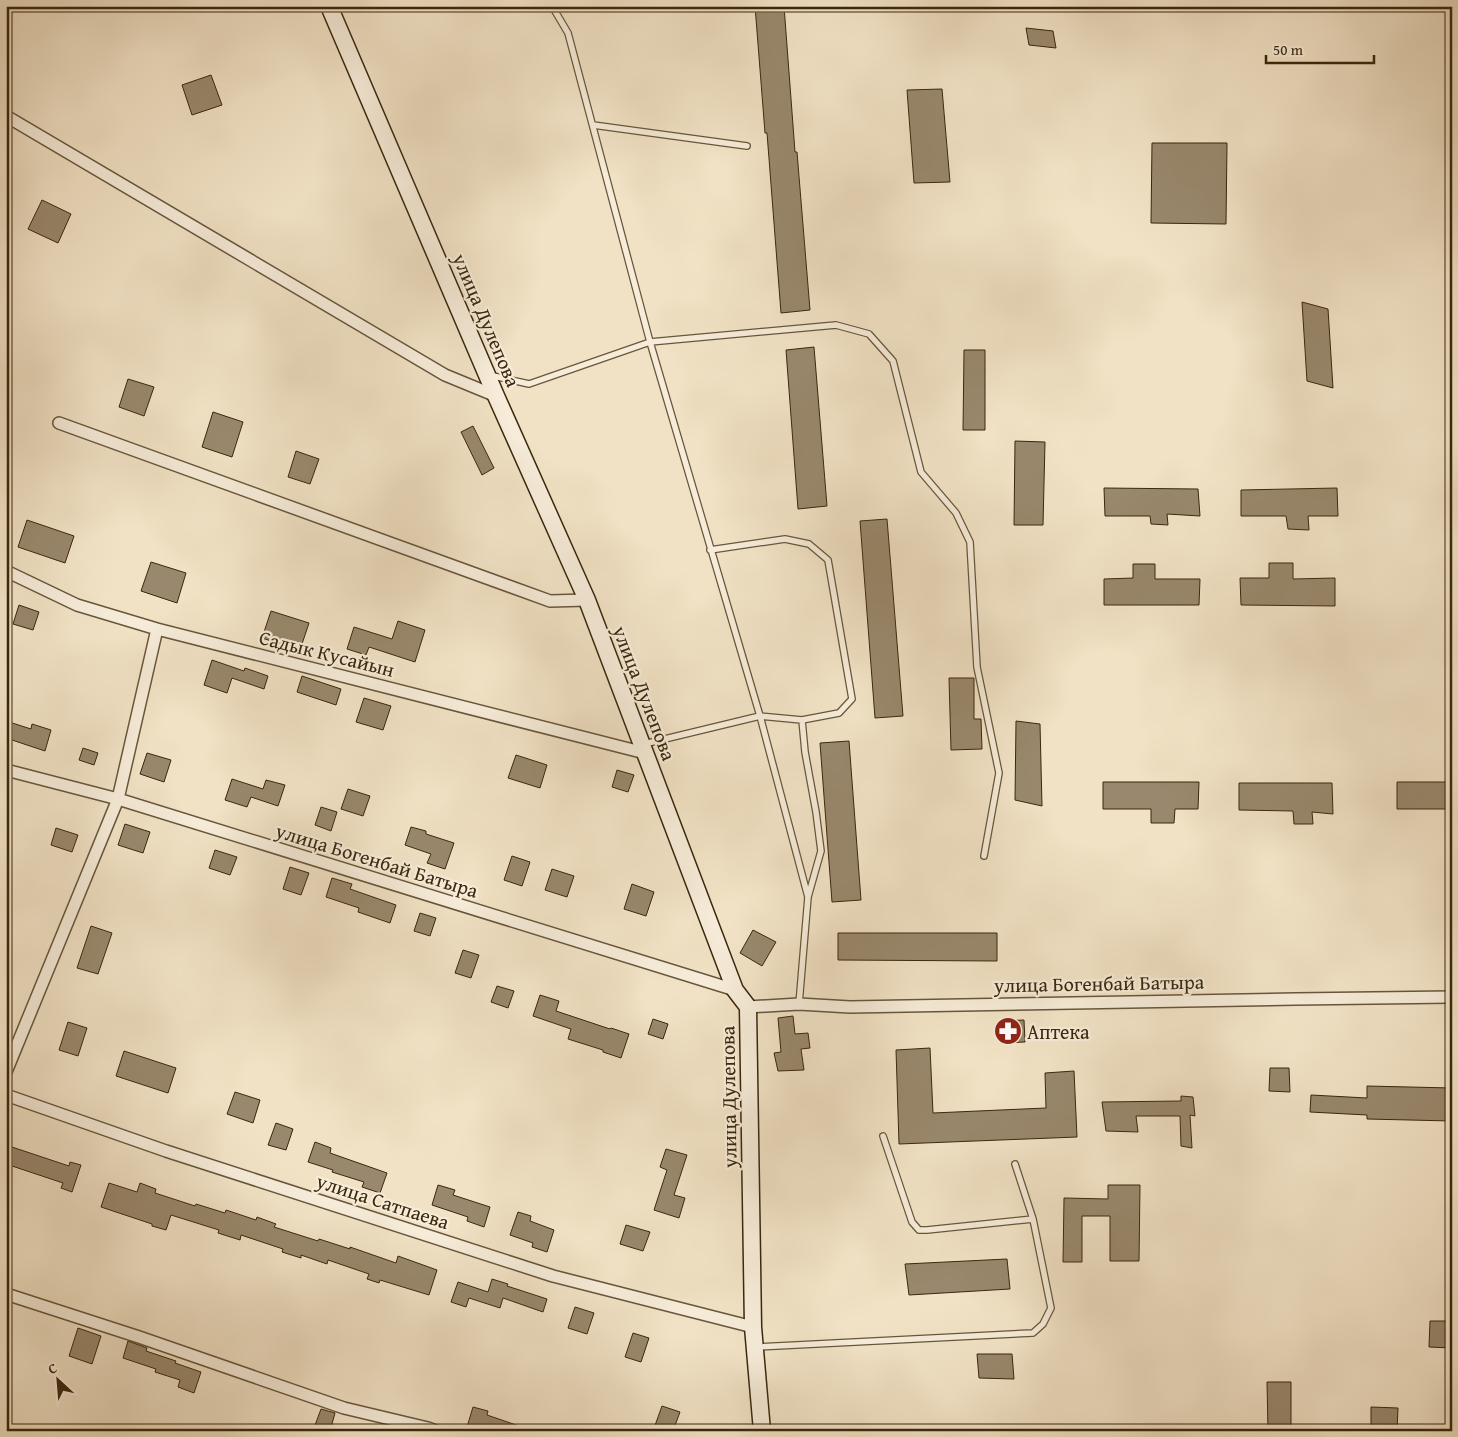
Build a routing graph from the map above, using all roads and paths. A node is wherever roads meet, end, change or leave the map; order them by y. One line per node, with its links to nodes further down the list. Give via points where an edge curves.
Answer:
1 (329, 6): 7 (street, улица Дулепова)
2 (552, 6): 4 (lane, via 568,33)
3 (6, 116): 8 (street, via 445,375)
4 (593, 125): 5 (lane); 6 (lane)
5 (747, 146)
6 (650, 342): 7 (lane, via 529,384); 10 (lane); 19 (lane, via 836,325 868,334 893,362 921,472 956,513 970,542 977,667 999,773)
7 (487, 375): 8 (street, улица Дулепова)
8 (496, 396): 12 (street, улица Дулепова)
9 (59, 424): 12 (street, via 550,601)
10 (710, 550): 14 (lane); 15 (lane, via 785,539 809,544 828,560 852,700 839,713)
11 (6, 571): 13 (street, Садык Кусайын, via 77,605)
12 (587, 600): 16 (street, улица Дулепова)
13 (157, 629): 16 (street, Садык Кусайын); 18 (street)
14 (760, 716): 15 (lane); 16 (lane); 20 (lane)
15 (802, 720): 20 (lane, via 804,752 821,851)
16 (643, 749): 21 (street, улица Дулепова)
17 (6, 770): 18 (street, улица Богенбай Батыра)
18 (118, 800): 21 (street, улица Богенбай Батыра); 25 (street)
19 (984, 856)
20 (808, 897): 23 (lane)
21 (735, 990): 24 (street, улица Дулепова)
22 (1452, 997): 23 (street, улица Богенбай Батыра, via 850,1007)
23 (799, 1004): 24 (street, улица Богенбай Батыра)
24 (748, 1007): 31 (street, улица Дулепова)
25 (6, 1072)
26 (6, 1095): 31 (street, улица Сатпаева, via 166,1151 553,1276)
27 (883, 1136): 29 (lane, via 912,1222 919,1230)
28 (1016, 1164): 29 (lane)
29 (1033, 1220): 32 (lane, via 1051,1308 1043,1324 1032,1333)
30 (6, 1294): 33 (street, via 344,1408)
31 (753, 1327): 32 (street, улица Дулепова)
32 (755, 1347): 34 (street, улица Дулепова)
33 (436, 1431)
34 (762, 1431)

